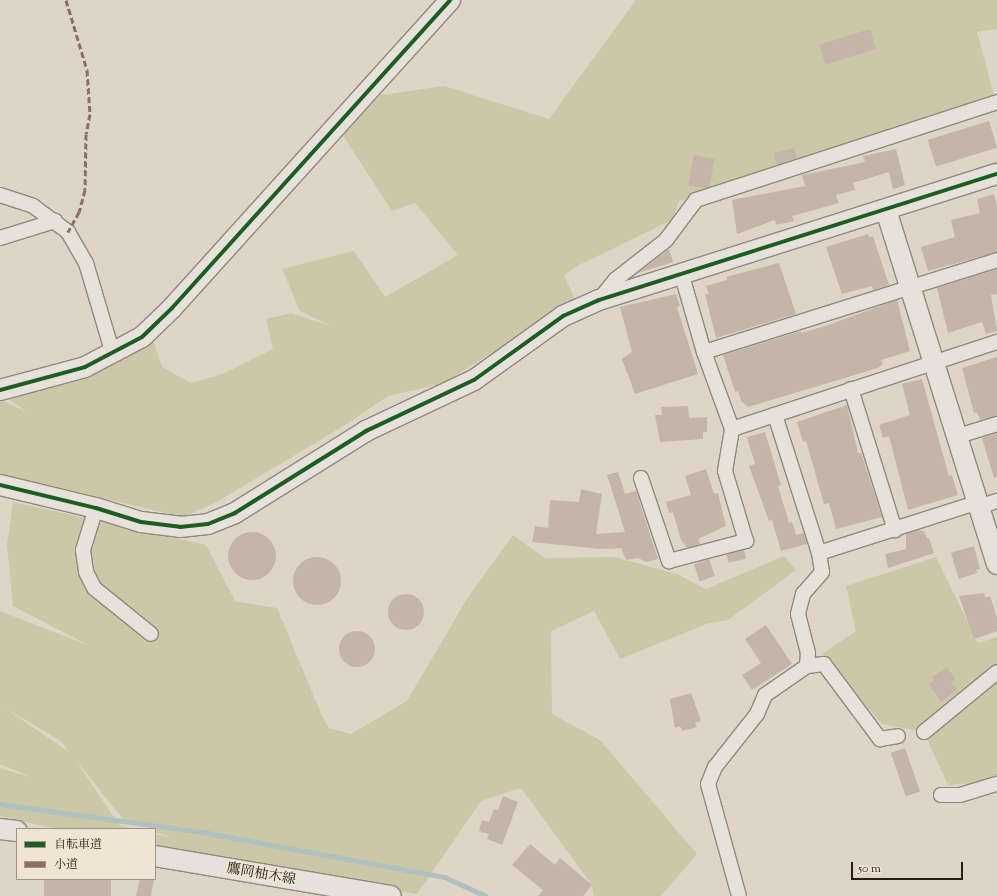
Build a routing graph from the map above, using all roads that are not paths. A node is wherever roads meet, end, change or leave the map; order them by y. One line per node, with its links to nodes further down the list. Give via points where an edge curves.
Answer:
1 (450, 0): 14 (street, via 172,308 142,337)
2 (997, 102): 11 (street, via 696,200 666,240 615,280)
3 (997, 174): 5 (street)
4 (0, 195): 6 (street, via 33,206)
5 (886, 210): 9 (street); 10 (street)
6 (55, 221): 7 (street); 14 (street, via 68,232 86,263)
7 (0, 238)
8 (997, 260): 10 (street)
9 (682, 276): 11 (street); 13 (street)
10 (911, 287): 13 (street); 15 (street)
11 (599, 300): 26 (street, via 563,316 474,380 366,431 228,516 208,524 165,526 141,522)
12 (997, 342): 15 (street)
13 (704, 352): 20 (street)
14 (113, 354): 17 (street, via 85,367)
15 (932, 362): 16 (street); 21 (street)
16 (851, 389): 18 (street); 27 (street)
17 (0, 390)
18 (775, 415): 20 (street); 28 (street)
19 (997, 424): 21 (street)
20 (732, 429): 22 (street, via 725,471 746,541 669,562)
21 (955, 437): 25 (street)
22 (641, 478)
23 (0, 486): 26 (street)
24 (997, 501): 25 (street)
25 (977, 505): 27 (street); 29 (street)
26 (96, 508): 30 (street, via 83,550 86,572 94,588)
27 (895, 530): 28 (street)
28 (819, 553): 31 (street, via 822,572 803,594 798,614 808,653)
29 (997, 564)
30 (151, 634)
31 (808, 666): 34 (street, via 824,664 880,739); 42 (street, via 765,695 757,714 715,767 708,784)
32 (997, 672): 33 (street)
33 (924, 732)
34 (898, 736)
35 (997, 784): 36 (street, via 960,795)
36 (941, 795)
37 (0, 829): 38 (street)
38 (16, 831)
39 (156, 856): 40 (street, 鷹岡柚木線)
40 (342, 892): 41 (street, 鷹岡柚木線)
41 (391, 896)
42 (739, 896)

